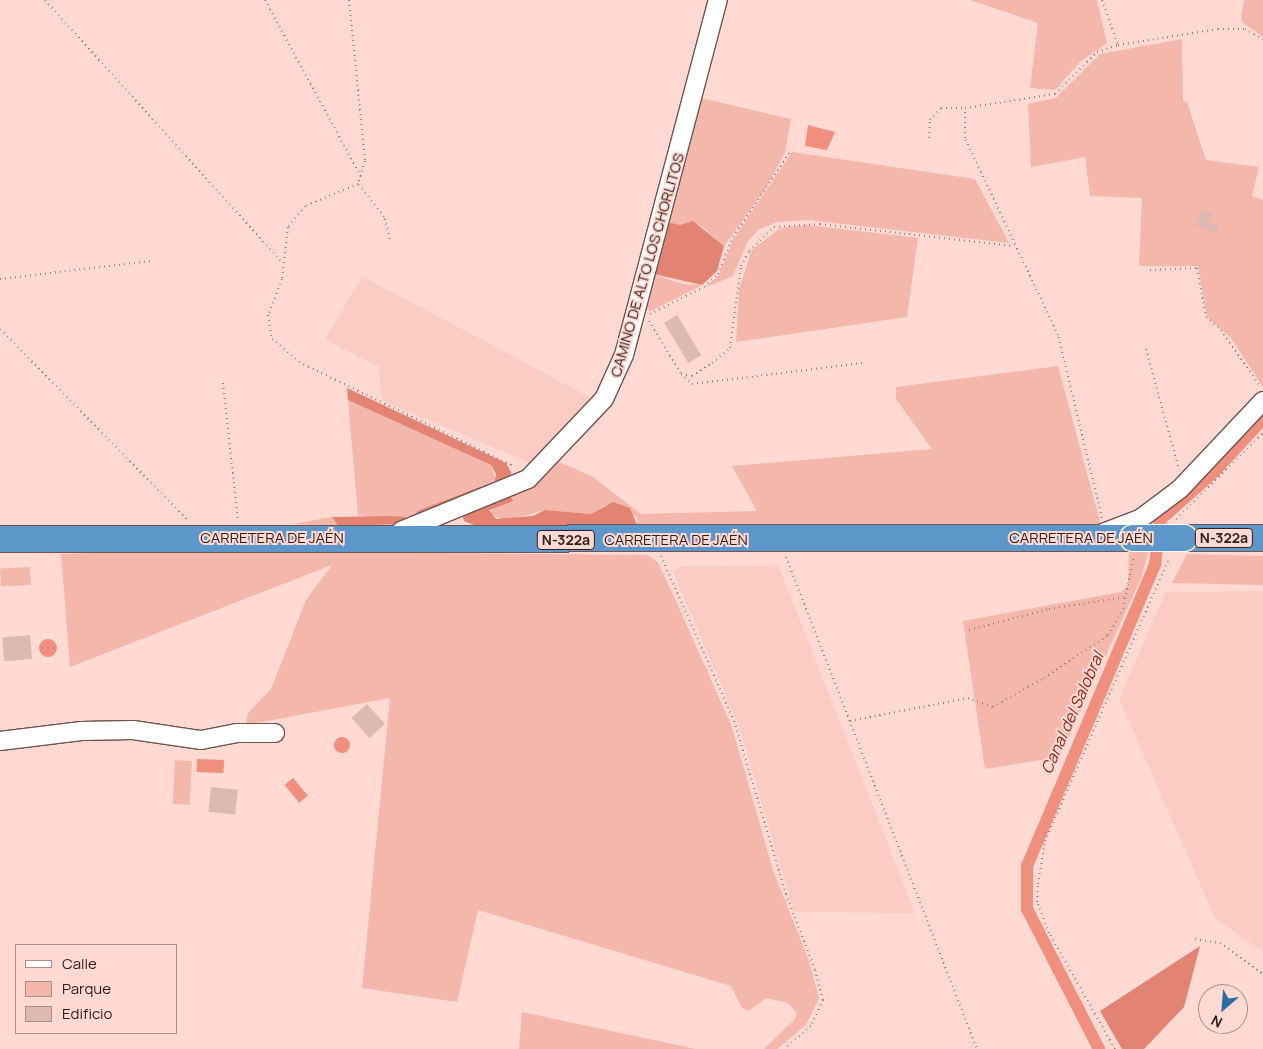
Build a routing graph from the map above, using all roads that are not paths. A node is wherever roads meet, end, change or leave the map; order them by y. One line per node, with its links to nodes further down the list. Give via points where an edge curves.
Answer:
1 (718, 0): 4 (street, CAMINO DE ALTO LOS CHORLITOS, via 616,376 604,399 528,479 418,528)
2 (1263, 401): 3 (street, via 1184,486 1140,519)
3 (1101, 535): 4 (highway, CARRETERA DE JAÉN / N-322a, via 779,540); 5 (highway, CARRETERA DE JAÉN / N-322a, bridge, via 1133,538 1178,530)
4 (367, 538): 6 (highway, CARRETERA DE JAÉN / N-322a)
5 (1263, 538)
6 (0, 539)
7 (274, 733): 8 (street, via 236,733 201,740 134,730 81,731)
8 (0, 741)

